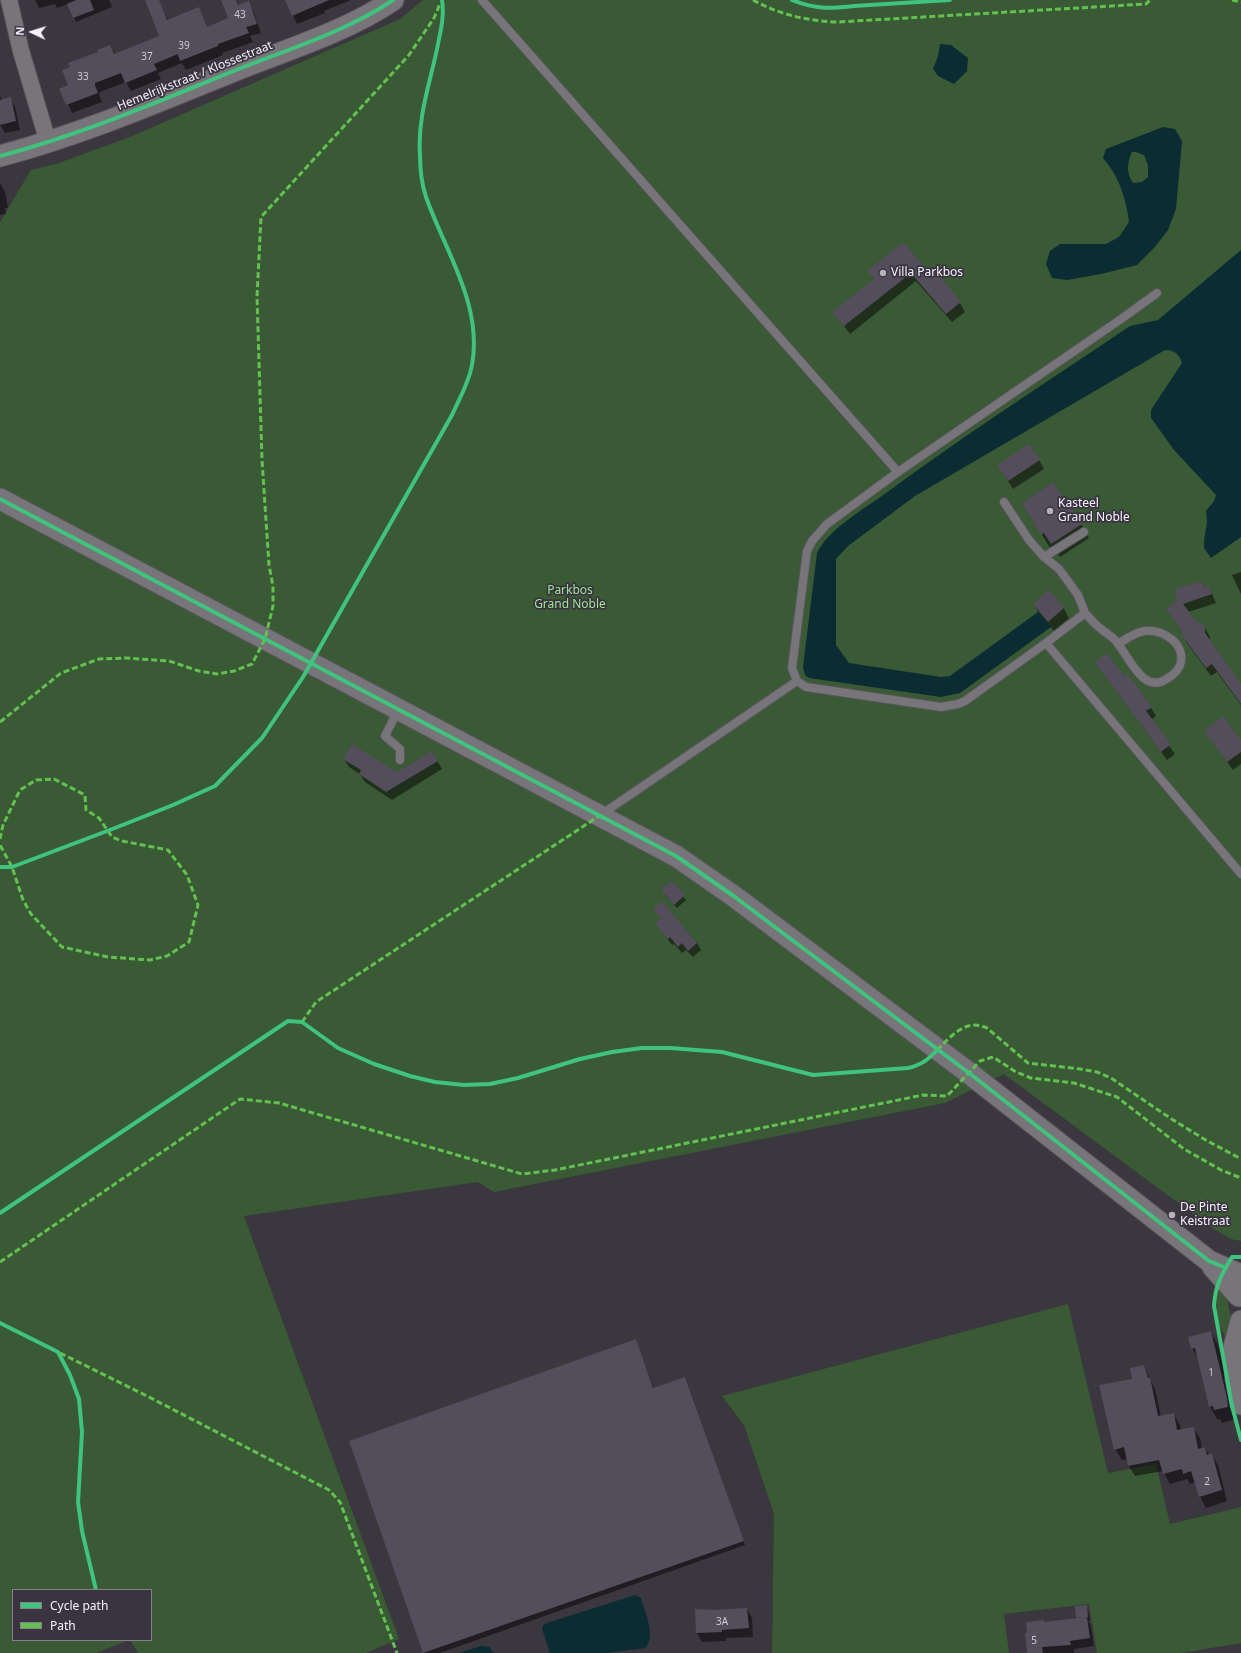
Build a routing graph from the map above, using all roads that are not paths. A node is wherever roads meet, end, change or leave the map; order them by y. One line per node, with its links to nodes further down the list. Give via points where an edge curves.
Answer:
1 (9, 0): 4 (street)
2 (393, 0): 4 (street, Hemelrijkstraat / Klossestraat, via 354,22 316,38 122,116)
3 (482, 0): 7 (lane)
4 (48, 142): 5 (street, Hemelrijkstraat / Klossestraat)
5 (0, 156)
6 (1157, 293): 7 (lane)
7 (898, 472): 15 (lane, via 828,524 812,542 808,551 792,668)
8 (0, 499): 16 (street)
9 (1004, 502): 11 (lane, via 1029,540)
10 (1084, 532): 11 (lane)
11 (1044, 557): 12 (lane, via 1059,569 1078,595)
12 (1085, 613): 13 (lane); 14 (lane)
13 (1046, 643): 15 (lane, via 965,702 941,707 806,688); 19 (lane)
14 (1118, 644): 14 (lane, via 1140,676 1154,683 1164,681 1179,669 1180,652 1168,635 1146,631)
15 (797, 682): 18 (lane)
16 (398, 710): 17 (lane, via 385,736 400,749); 18 (street)
17 (400, 760)
18 (599, 816): 20 (street, via 676,856 736,897 969,1073)
19 (1241, 874)
20 (1209, 1261): 21 (street); 22 (street)
21 (1241, 1275)
22 (1240, 1301)
23 (1241, 1321): 24 (street, via 1234,1347)
24 (1238, 1355): 25 (street, via 1236,1378)
25 (1241, 1404)

